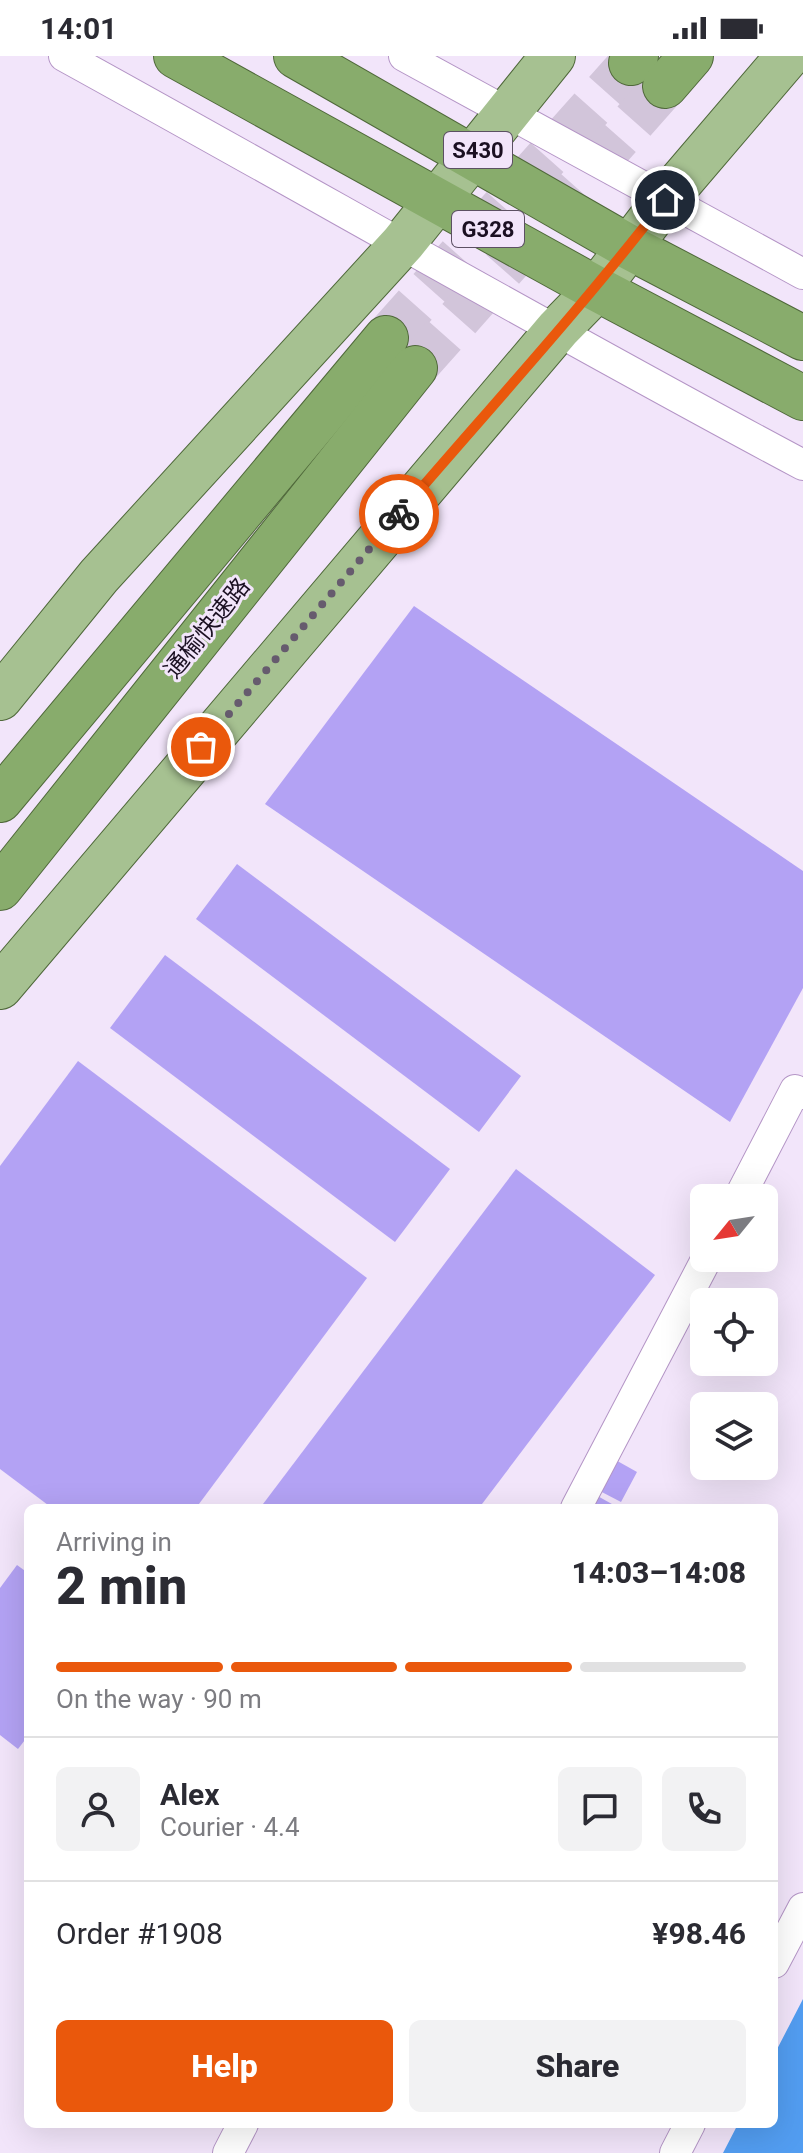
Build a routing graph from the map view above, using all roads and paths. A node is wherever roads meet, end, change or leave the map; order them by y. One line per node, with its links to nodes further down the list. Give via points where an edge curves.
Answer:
1 (64, 56): 11 (street)
2 (176, 56): 10 (highway, G328)
3 (296, 56): 8 (highway, G328)
4 (404, 56): 7 (street)
5 (553, 56): 7 (main road, S430)
6 (788, 56): 9 (main road)
7 (505, 113): 8 (main road, S430); 9 (street)
8 (474, 155): 10 (main road, S430); 12 (highway, G328)
9 (665, 200): 12 (main road); 13 (street)
10 (437, 201): 11 (main road, S430); 14 (highway, G328)
11 (403, 243): 15 (street); 19 (main road, via 99,576)
12 (629, 247): 14 (main road); 16 (highway, G328)
13 (803, 274)
14 (597, 289): 15 (main road); 17 (highway, G328)
15 (558, 329): 18 (street, via 638,378); 22 (main road)
16 (803, 338)
17 (803, 398)
18 (803, 465)
19 (0, 698)
20 (0, 800): 21 (highway, 通榆快速路, via 400,353)
21 (0, 888)
22 (0, 987)
23 (803, 1094): 24 (street, via 795,1090)
24 (746, 1184)
25 (700, 1272): 26 (street)
26 (578, 1504)
27 (803, 1908): 28 (street)
28 (778, 1955)
29 (241, 2128): 31 (street)
30 (688, 2128): 32 (street)
31 (228, 2153)
32 (675, 2153)

